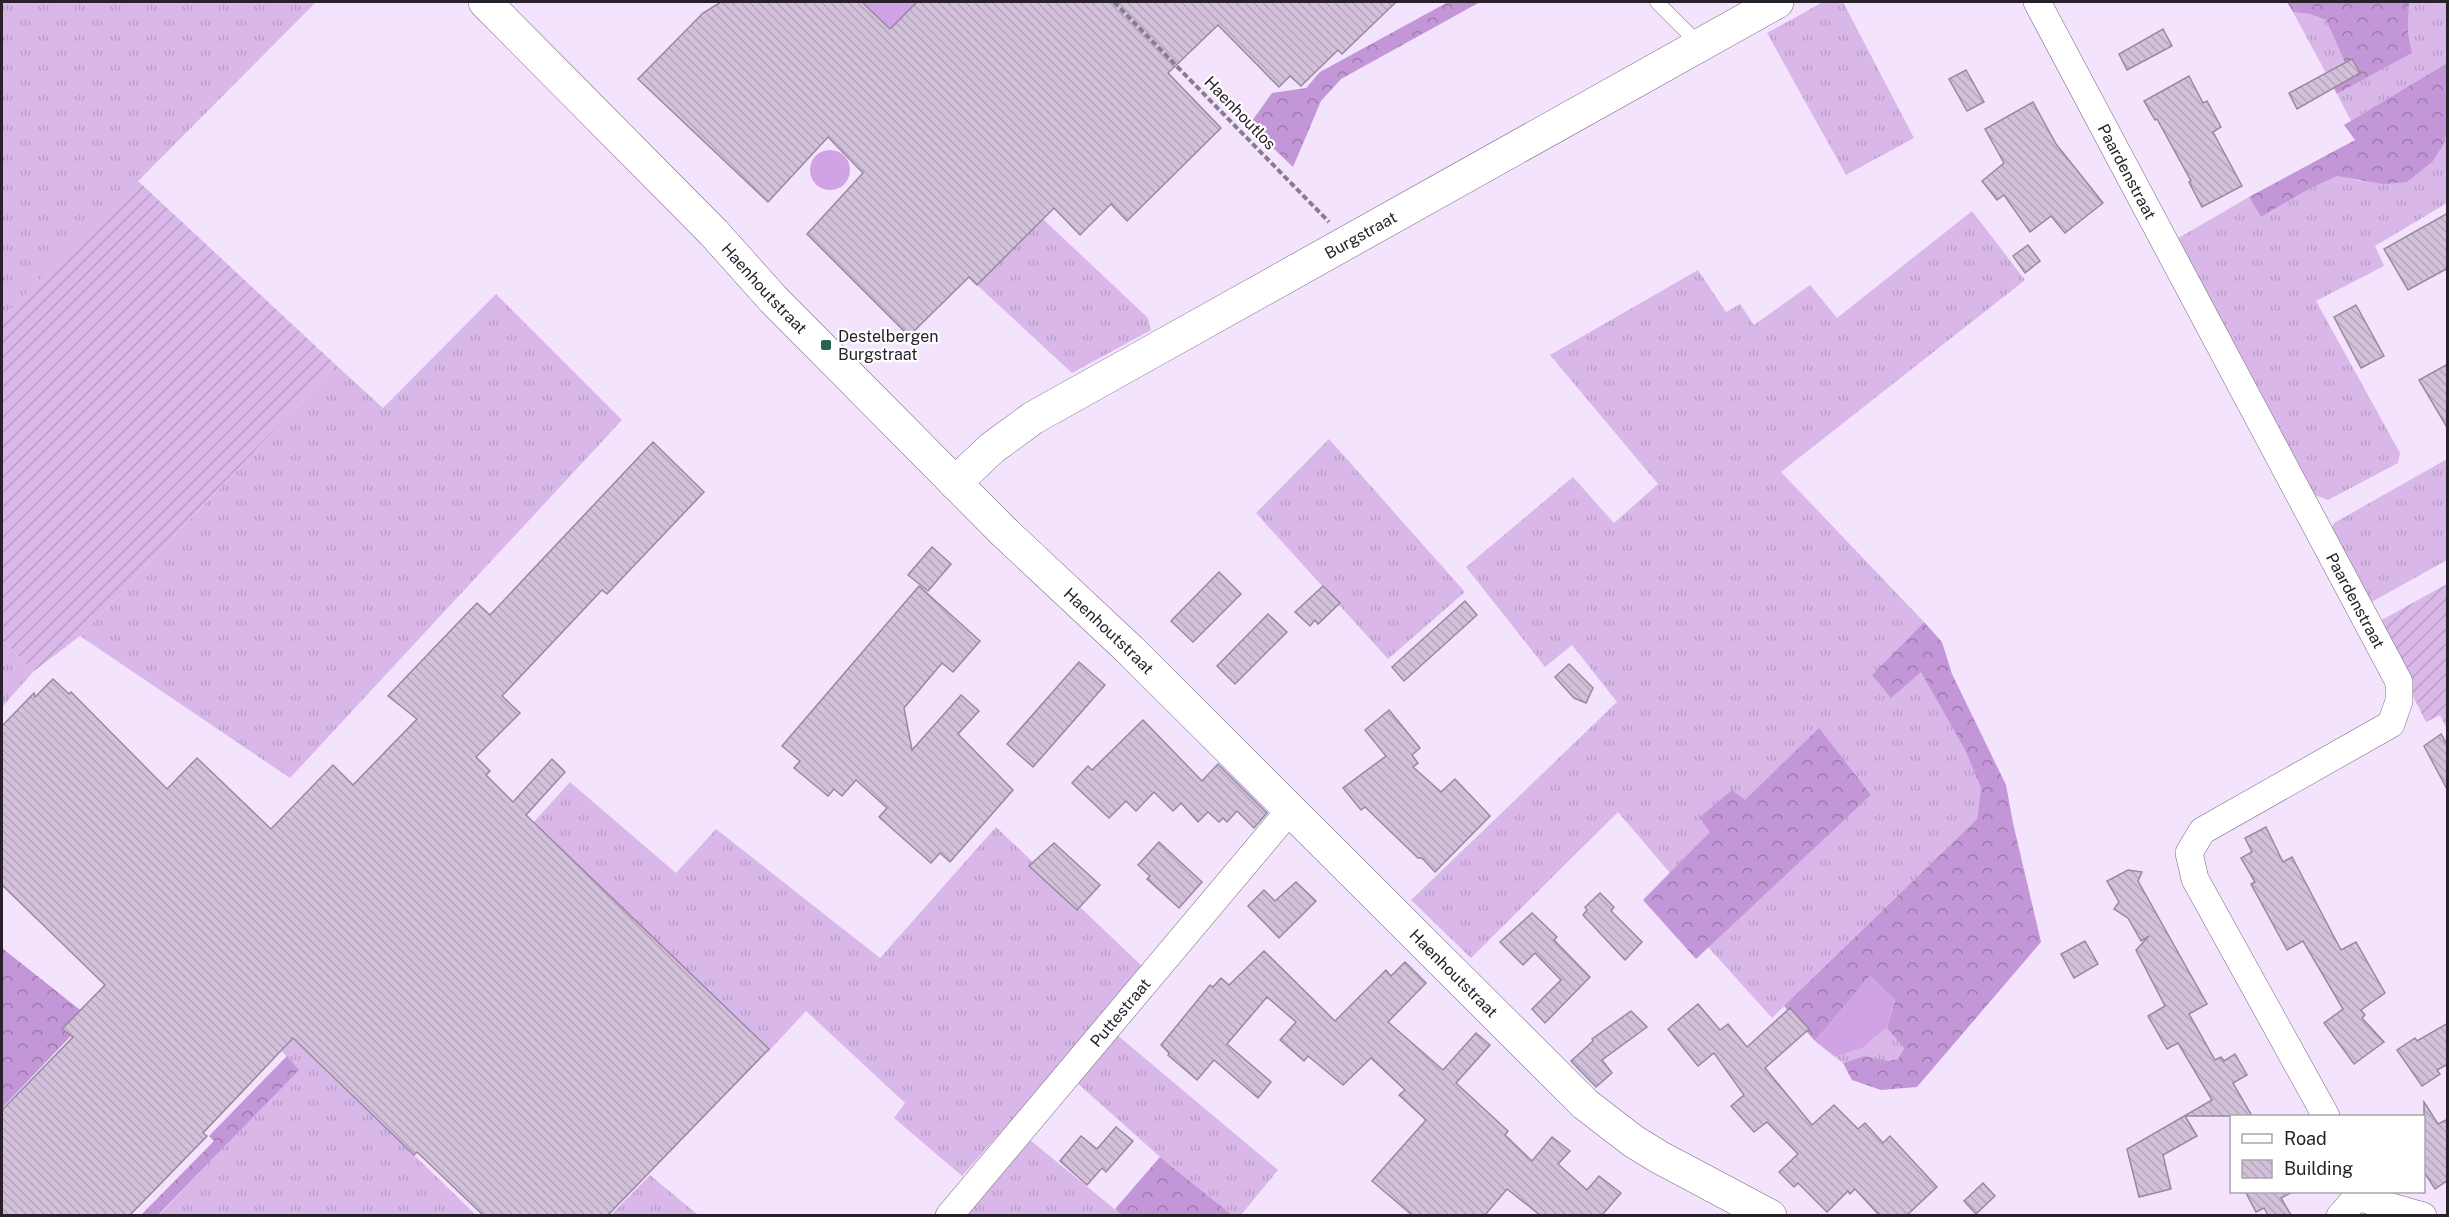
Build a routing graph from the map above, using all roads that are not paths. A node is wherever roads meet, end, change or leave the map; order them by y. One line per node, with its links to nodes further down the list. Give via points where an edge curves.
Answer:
1 (485, 2): 6 (street, Haenhoutstraat)
2 (1657, 2): 5 (lane)
3 (1777, 2): 5 (street, Burgstraat)
4 (2037, 2): 8 (street, Paardenstraat, via 2399,682 2399,701 2391,724 2202,831 2188,853 2195,879)
5 (1700, 45): 6 (street, Burgstraat, via 1033,418)
6 (955, 483): 7 (street, Haenhoutstraat, via 1130,649)
7 (1290, 810): 10 (street, Puttestraat); 11 (street, Haenhoutstraat, via 1585,1104 1642,1146)
8 (2325, 1115)
9 (2352, 1201): 12 (street)
10 (949, 1215)
11 (1770, 1215)
12 (2422, 1215)

